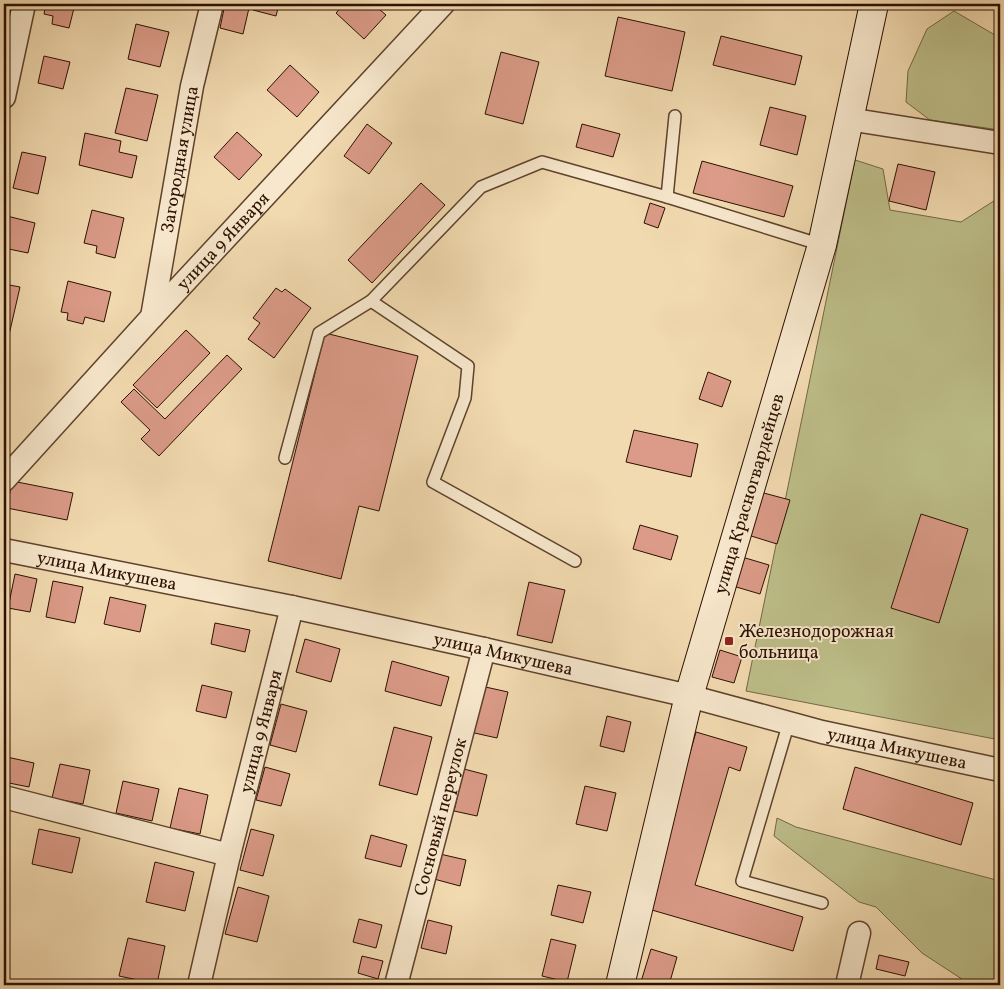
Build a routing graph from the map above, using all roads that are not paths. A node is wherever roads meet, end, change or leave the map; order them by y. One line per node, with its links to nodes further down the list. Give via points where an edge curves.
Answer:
1 (24, 4): 5 (street)
2 (212, 4): 12 (street, Загородная улица, via 192,86)
3 (444, 4): 12 (street, улица 9 Января)
4 (874, 4): 7 (street, улица Красногвардейцев)
5 (4, 97)
6 (675, 116): 9 (lane)
7 (848, 119): 8 (street); 10 (street, улица Красногвардейцев)
8 (1000, 142)
9 (668, 197): 10 (lane); 11 (lane, via 542,162 481,187)
10 (822, 246): 19 (street, улица Красногвардейцев)
11 (371, 301): 13 (lane, via 319,333); 16 (lane, via 468,366 465,398 433,482)
12 (152, 317): 14 (street, улица 9 Января)
13 (285, 458)
14 (4, 480)
15 (4, 550): 17 (street, улица Микушева)
16 (575, 561)
17 (292, 607): 18 (street, улица Микушева); 23 (street, улица 9 Января)
18 (484, 649): 19 (street, улица Микушева); 27 (street, Сосновый переулок)
19 (689, 696): 20 (street, улица Микушева); 28 (street, улица Красногвардейцев)
20 (789, 722): 21 (street, улица Микушева); 24 (lane, via 742,880)
21 (1000, 770)
22 (4, 797): 23 (street)
23 (229, 854): 26 (street, улица 9 Января)
24 (822, 903)
25 (859, 933): 29 (street)
26 (199, 985)
27 (396, 985)
28 (620, 985)
29 (847, 985)

